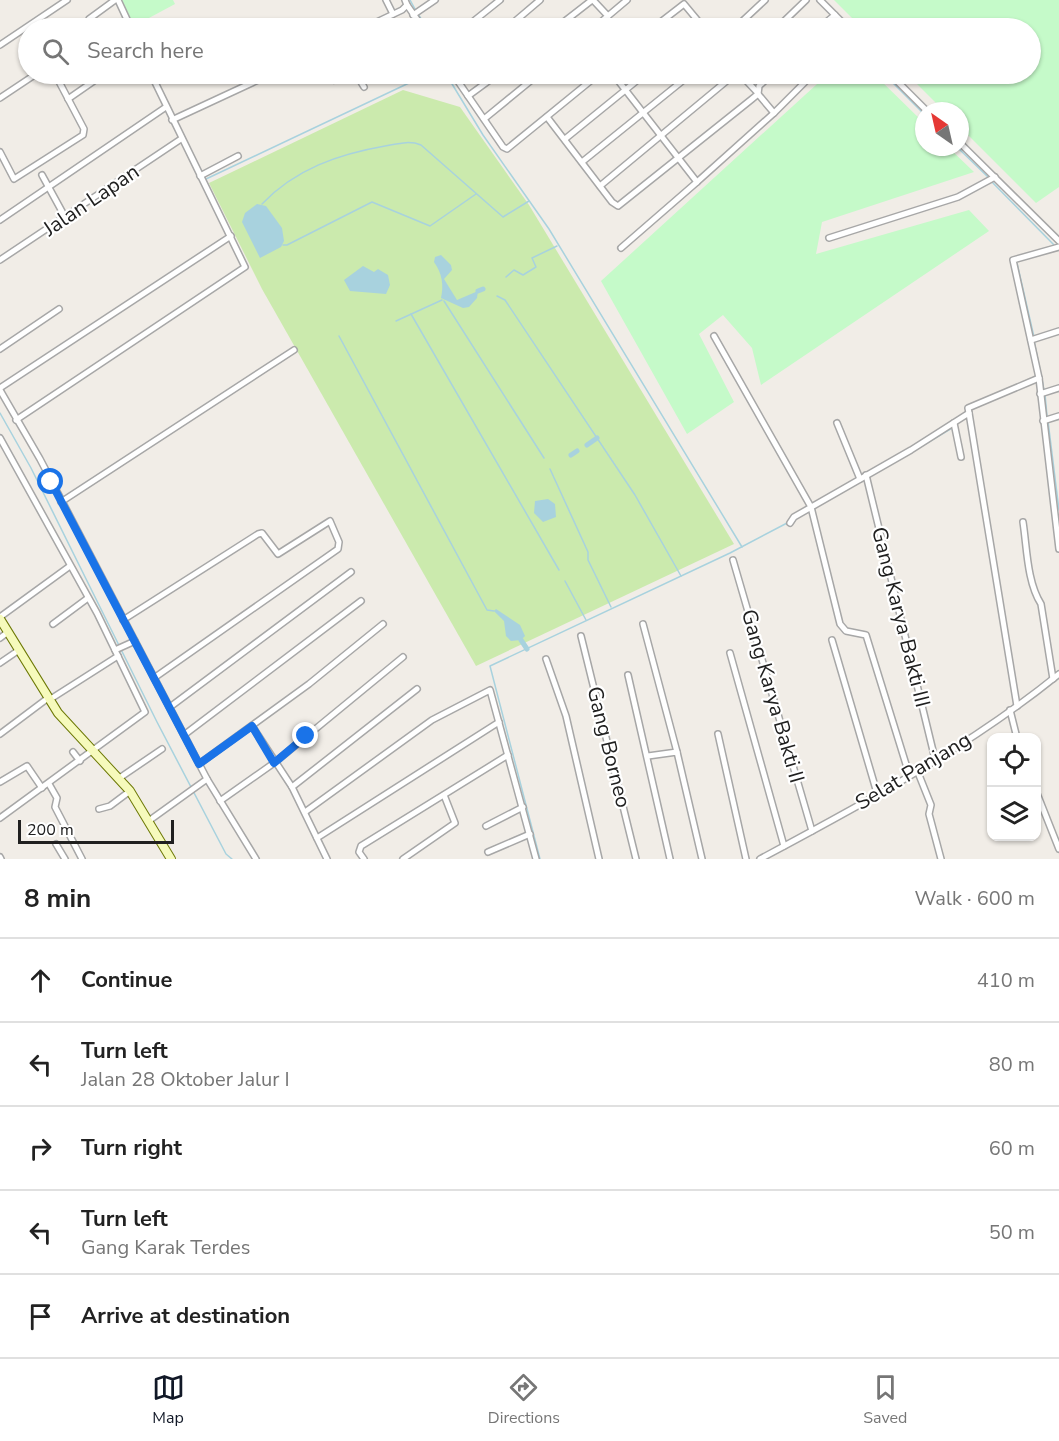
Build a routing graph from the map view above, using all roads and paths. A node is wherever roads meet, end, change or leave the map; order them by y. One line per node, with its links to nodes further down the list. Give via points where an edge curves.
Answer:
1 (67, 0): 18 (street)
2 (116, 0): 19 (street); 20 (street)
3 (386, 0): 15 (street)
4 (435, 0): 14 (street)
5 (500, 0): 23 (street)
6 (540, 0): 24 (street)
7 (593, 0): 17 (street); 25 (street)
8 (627, 0): 17 (street)
9 (765, 0): 29 (street)
10 (806, 0): 30 (street)
11 (820, 0): 16 (street)
12 (686, 2): 27 (street); 28 (street)
13 (406, 3): 14 (street); 15 (street)
14 (416, 13): 22 (street)
15 (393, 14): 21 (street)
16 (835, 15): 31 (street); 32 (street)
17 (608, 16): 26 (street)
18 (40, 18)
19 (90, 18)
20 (125, 18)
21 (387, 18)
22 (418, 18)
23 (478, 18)
24 (519, 18)
25 (569, 18)
26 (606, 18)
27 (666, 18)
28 (696, 18)
29 (746, 18)
30 (787, 18)
31 (831, 18)
32 (838, 18)
33 (18, 33): 34 (street)
34 (0, 45)
35 (21, 84): 57 (street)
36 (60, 84): 58 (street)
37 (90, 84): 58 (street)
38 (155, 84): 60 (street)
39 (249, 84): 65 (street)
40 (361, 84): 53 (street)
41 (460, 84): 56 (street)
42 (484, 84): 56 (street)
43 (527, 84): 64 (street)
44 (587, 84): 63 (street)
45 (621, 84): 54 (street)
46 (632, 84): 54 (street)
47 (678, 84): 61 (street)
48 (726, 84): 66 (street)
49 (749, 84): 55 (street)
50 (762, 84): 55 (street)
51 (803, 84): 62 (street)
52 (900, 84): 59 (street)
53 (363, 87)
54 (625, 89): 61 (street); 68 (street)
55 (758, 93): 62 (street); 72 (street)
56 (468, 96): 64 (street)
57 (0, 98)
58 (68, 99): 69 (street, via 84,129 83,135 14,179)
59 (918, 102)
60 (166, 107): 65 (street); 79 (street)
61 (643, 112): 66 (street); 73 (street)
62 (774, 113): 77 (street)
63 (547, 117): 64 (street, via 507,149); 68 (street)
64 (484, 119)
65 (172, 120): 67 (street)
66 (661, 136): 72 (street); 78 (street)
67 (181, 139): 75 (street); 80 (street, Jalan Lapan)
68 (565, 139): 73 (street)
69 (0, 152)
70 (969, 152): 76 (street)
71 (238, 156): 75 (street)
72 (678, 158): 77 (street); 78 (street, via 618,206)
73 (582, 162): 78 (street)
74 (42, 175): 79 (street)
75 (200, 176): 82 (street)
76 (995, 177): 83 (street, via 958,196); 84 (street)
77 (697, 182): 86 (street)
78 (600, 186)
79 (49, 187): 80 (street); 81 (street)
80 (65, 217): 87 (street, Jalan Lapan)
81 (0, 220)
82 (231, 237): 96 (street); 100 (street, via 245,267)
83 (829, 238)
84 (1059, 241)
85 (1059, 247): 91 (street, via 1013,260)
86 (621, 248)
87 (0, 260)
88 (59, 309): 92 (street)
89 (1059, 331): 91 (street)
90 (714, 336): 109 (street)
91 (1033, 339): 94 (street)
92 (0, 349)
93 (294, 350): 107 (street)
94 (1039, 378): 97 (street); 98 (street, via 968,408)
95 (1059, 388): 97 (street)
96 (0, 389): 100 (street)
97 (1043, 393): 101 (street)
98 (969, 414): 103 (street); 141 (street)
99 (1059, 416): 101 (street)
100 (16, 420): 107 (street)
101 (1047, 420): 108 (street)
102 (837, 423): 106 (street, Gang Karya Bakti III)
103 (955, 425): 105 (street); 106 (street)
104 (0, 438): 115 (street)
105 (961, 457)
106 (865, 478): 109 (street); 156 (street, Gang Karya Bakti III)
107 (61, 502): 120 (street)
108 (1057, 506): 112 (street)
109 (811, 507): 111 (street); 161 (street, via 841,627 849,633 866,635)
110 (1023, 522): 138 (street)
111 (790, 523)
112 (1058, 540): 113 (street)
113 (1059, 549)
114 (733, 560): 179 (street, Gang Karya Bakti II)
115 (70, 566): 117 (street); 119 (street)
116 (351, 572): 142 (street)
117 (88, 598): 121 (street); 130 (street)
118 (361, 601): 149 (street)
119 (0, 618): 124 (street)
120 (123, 620): 128 (street); 137 (street, via 261,533 278,554 330,521 338,549)
121 (53, 624)
122 (383, 624): 145 (street)
123 (643, 624): 153 (street)
124 (8, 632): 126 (street); 129 (street)
125 (581, 636): 195 (street, Gang Borneo)
126 (0, 638)
127 (832, 640): 169 (street)
128 (135, 641): 130 (street); 137 (street)
129 (19, 650): 134 (street); 140 (street)
130 (117, 652): 140 (street); 152 (street, via 145,712)
131 (730, 653): 183 (street)
132 (403, 657): 158 (street)
133 (546, 659): 194 (street, via 573,741)
134 (0, 663)
135 (1059, 674): 138 (street, Selat Panjang)
136 (628, 675): 155 (street)
137 (154, 678): 142 (street)
138 (1053, 679): 141 (street, Selat Panjang)
139 (417, 688): 166 (street)
140 (48, 699): 147 (street); 152 (street)
141 (1017, 705): 143 (street, Selat Panjang)
142 (170, 707): 149 (street)
143 (1010, 710): 146 (street); 156 (street, Selat Panjang)
144 (499, 722): 154 (street); 175 (street, via 489,690 423,726); 181 (street)
145 (252, 726): 158 (street); 159 (street)
146 (1016, 733)
147 (0, 734)
148 (718, 734): 198 (street)
149 (184, 735): 159 (street)
150 (162, 749): 162 (street)
151 (73, 752): 157 (street)
152 (93, 752): 157 (street); 162 (street)
153 (677, 752): 155 (street); 197 (street)
154 (508, 754): 170 (street); 173 (street)
155 (648, 756): 196 (street)
156 (935, 759): 160 (street, Selat Panjang)
157 (80, 761): 165 (street)
158 (274, 763): 166 (street); 171 (street)
159 (199, 764): 163 (street)
160 (916, 770): 161 (street, Selat Panjang); 200 (street, via 931,805 929,814)
161 (909, 774): 169 (street, Selat Panjang)
162 (118, 779): 168 (street)
163 (204, 781): 171 (street); 177 (street)
164 (0, 782): 167 (street, via 27,766)
165 (49, 784): 167 (street); 188 (street, via 57,798 55,807)
166 (292, 787): 175 (street)
167 (42, 788): 176 (street)
168 (130, 791): 174 (street); 177 (street)
169 (877, 792): 179 (street, Selat Panjang)
170 (444, 795): 191 (street, via 361,846 359,852); 192 (street, via 455,823)
171 (220, 801): 189 (street)
172 (1041, 804): 184 (street)
173 (523, 807): 178 (street); 180 (street)
174 (99, 809)
175 (305, 812): 181 (street)
176 (0, 818)
177 (150, 820): 186 (street)
178 (486, 826)
179 (812, 831): 183 (street, Selat Panjang)
180 (530, 834): 185 (street); 193 (street)
181 (316, 838): 190 (street)
182 (56, 844): 187 (street)
183 (784, 846): 199 (street, Selat Panjang)
184 (1059, 849)
185 (488, 852)
186 (167, 858)
187 (65, 859)
188 (82, 859)
189 (256, 859)
190 (327, 859)
191 (364, 859)
192 (403, 859)
193 (537, 859)
194 (599, 859)
195 (636, 859)
196 (670, 859)
197 (702, 859)
198 (746, 859)
199 (760, 859)
200 (941, 859)

